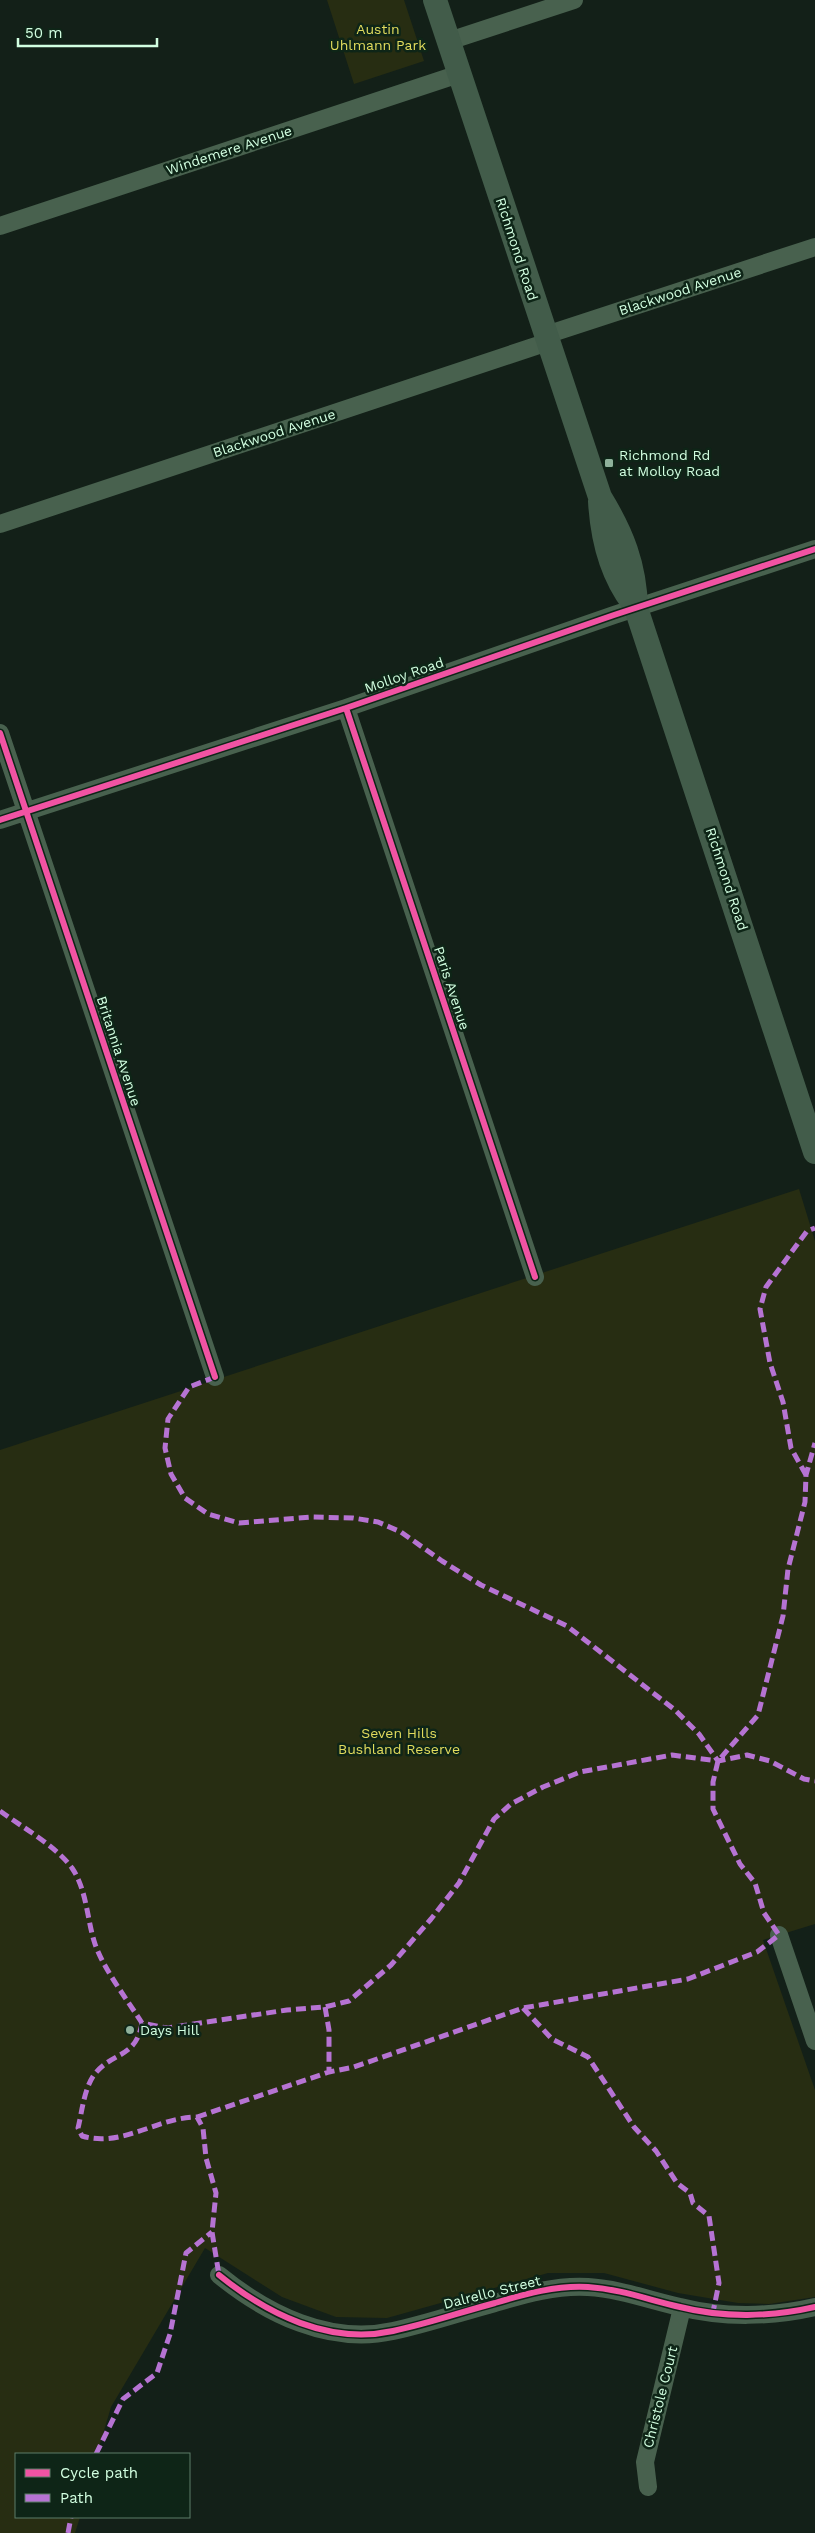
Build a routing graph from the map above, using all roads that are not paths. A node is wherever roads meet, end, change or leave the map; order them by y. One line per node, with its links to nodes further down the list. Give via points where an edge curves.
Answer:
1 (435, 0): 3 (main road, Richmond Road)
2 (574, 0): 3 (street)
3 (449, 41): 4 (main road, Richmond Road)
4 (459, 74): 5 (street, Windemere Avenue); 7 (main road, Richmond Road)
5 (0, 226)
6 (815, 246): 7 (street, Blackwood Avenue)
7 (547, 339): 8 (street, Blackwood Avenue); 10 (main road, Richmond Road, via 600,497 602,531 611,560 620,587)
8 (0, 524)
9 (815, 549): 10 (street, Molloy Road)
10 (636, 608): 11 (street, Molloy Road); 15 (main road, Richmond Road)
11 (346, 708): 13 (street, Molloy Road); 16 (street, Paris Avenue)
12 (0, 732): 13 (street, Britannia Avenue)
13 (26, 811): 14 (street, Molloy Road); 17 (street, Britannia Avenue)
14 (0, 820)
15 (815, 1152)
16 (535, 1276)
17 (215, 1377)
18 (779, 1936): 19 (street)
19 (815, 2041)
20 (219, 2275): 22 (street, Dalrello Street, via 243,2295 272,2312 315,2328 353,2335 392,2331 537,2291 587,2287 636,2295)
21 (815, 2307): 22 (street, Dalrello Street, via 788,2314 743,2315)
22 (682, 2308): 23 (street, Christole Court, via 645,2462)
23 (648, 2487)

